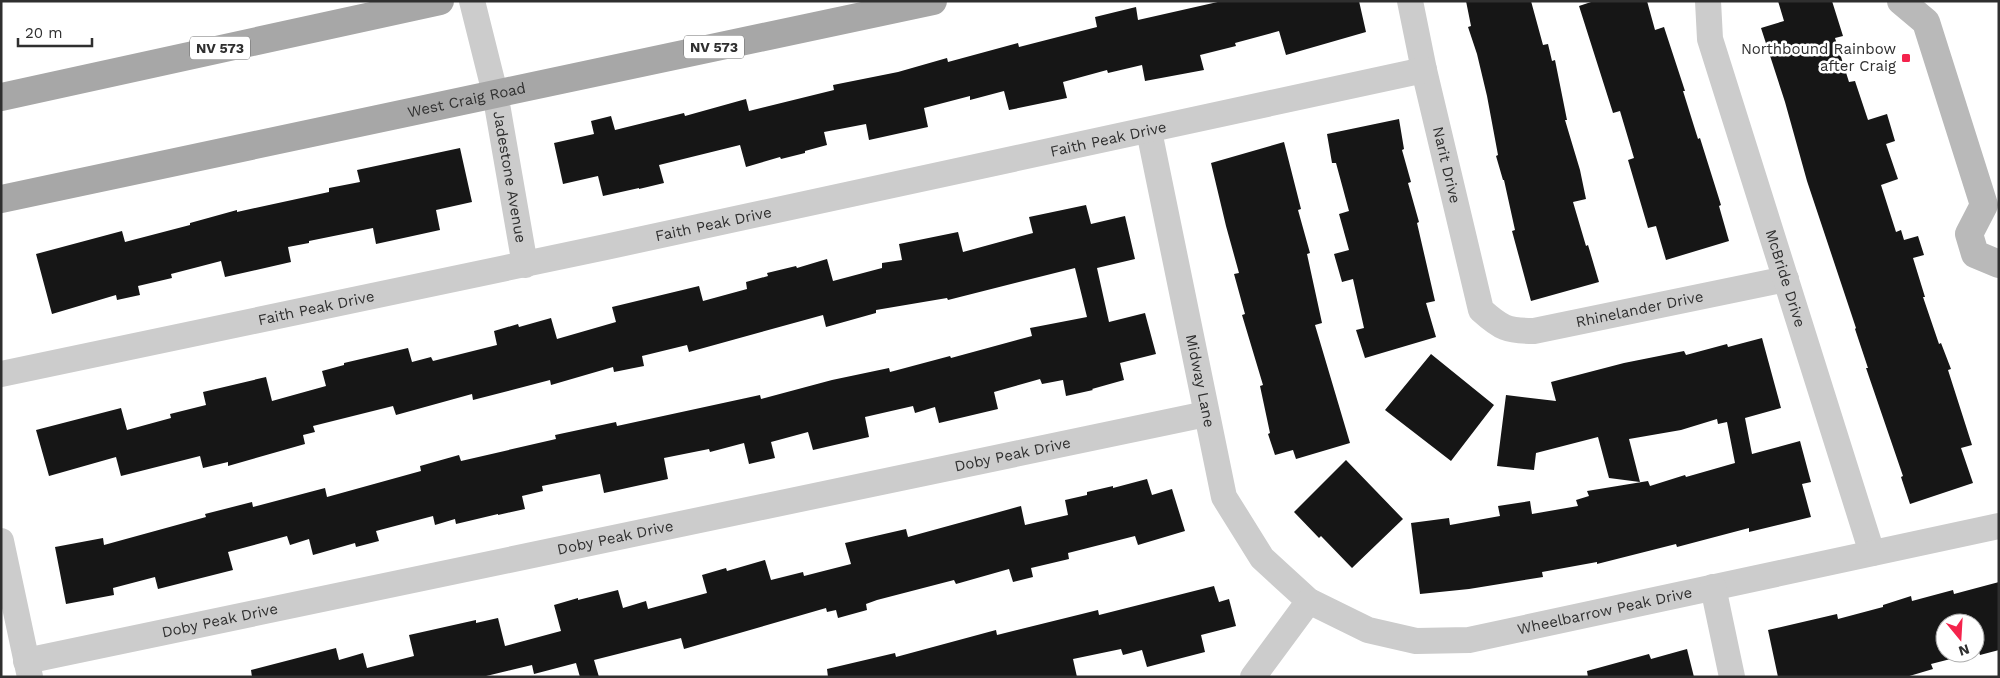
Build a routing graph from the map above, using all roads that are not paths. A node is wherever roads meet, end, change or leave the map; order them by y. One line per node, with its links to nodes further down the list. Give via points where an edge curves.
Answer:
1 (440, 1): 10 (main road, NV 573)
2 (472, 1): 9 (street, Jadestone Avenue)
3 (933, 1): 9 (main road, West Craig Road / NV 573)
4 (1410, 1): 8 (street, Narit Drive)
5 (1708, 1): 16 (street, McBride Drive, via 1710,39)
6 (1901, 1): 7 (main road)
7 (1929, 12): 13 (main road)
8 (1424, 70): 11 (street, Faith Peak Drive); 17 (street, Narit Drive, via 1481,310)
9 (495, 93): 12 (main road, West Craig Road / NV 573); 15 (street, Jadestone Avenue)
10 (1, 97)
11 (1150, 131): 15 (street, Faith Peak Drive); 19 (street, Midway Lane)
12 (1, 199)
13 (1991, 209): 14 (main road, via 1969,234 1976,254)
14 (1999, 264)
15 (526, 265): 18 (street, Faith Peak Drive)
16 (1786, 279): 17 (street, Rhinelander Drive, via 1534,331 1512,331); 22 (street, McBride Drive)
17 (1495, 323)
18 (1, 374)
19 (1206, 414): 24 (street, Midway Lane, via 1224,498 1262,558); 25 (street, Doby Peak Drive)
20 (1999, 526): 22 (street, Wheelbarrow Peak Drive)
21 (1, 541): 25 (street)
22 (1872, 553): 23 (street, Wheelbarrow Peak Drive)
23 (1713, 587): 24 (street, Wheelbarrow Peak Drive, via 1469,640 1416,641 1368,630); 27 (street)
24 (1309, 601): 26 (street)
25 (28, 669)
26 (1253, 677)
27 (1732, 677)

